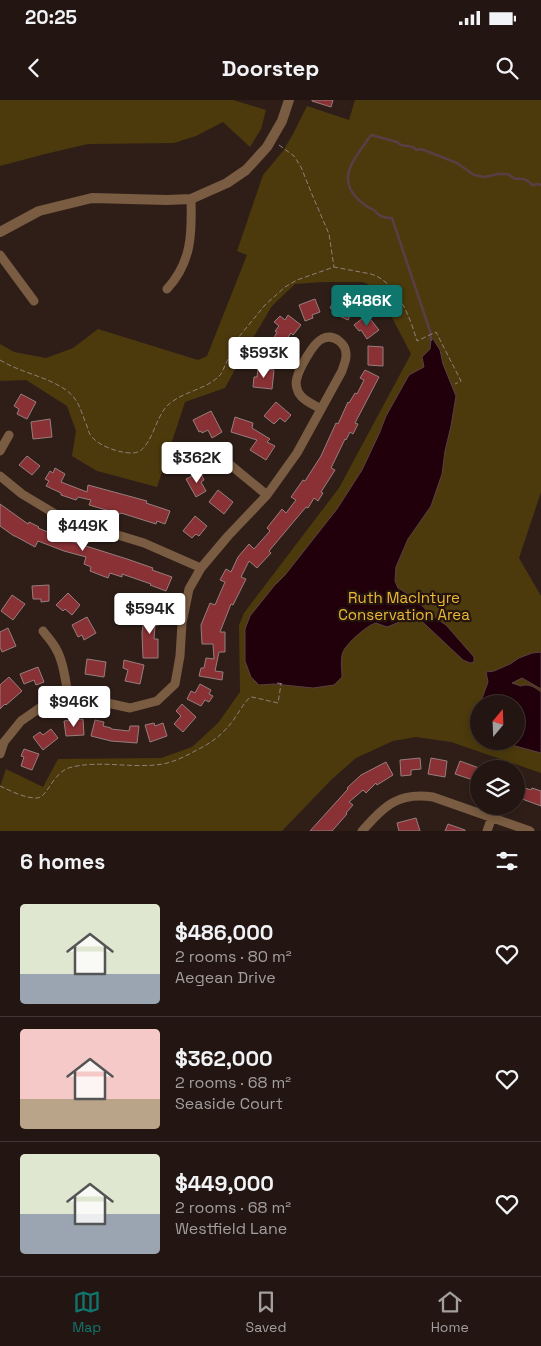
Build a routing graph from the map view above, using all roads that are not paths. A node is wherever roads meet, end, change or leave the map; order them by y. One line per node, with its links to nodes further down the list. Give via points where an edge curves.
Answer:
1 (289, 100): 2 (street, via 272,140 253,164 227,183)
2 (190, 198): 3 (street, via 92,198 39,211); 5 (street, via 192,231 189,247 179,273)
3 (0, 232)
4 (0, 255): 6 (street)
5 (167, 289)
6 (34, 301)
7 (321, 409): 7 (street, via 346,358 345,349 334,338 324,338 316,343 297,377 296,387 300,396); 12 (street, via 297,453)
8 (9, 435): 9 (street)
9 (0, 451)
10 (228, 463): 12 (street)
11 (0, 476): 13 (street, via 22,494 62,518 144,543)
12 (267, 495): 13 (street)
13 (201, 568): 15 (street, via 189,589 176,684 157,701 130,708)
14 (43, 632): 15 (street, via 58,654)
15 (69, 698): 16 (street, via 44,705 21,721 4,742)
16 (0, 754)
17 (492, 817): 18 (street, via 422,795 400,799 384,807); 19 (street); 20 (street)
18 (362, 831)
19 (487, 831)
20 (530, 831)

